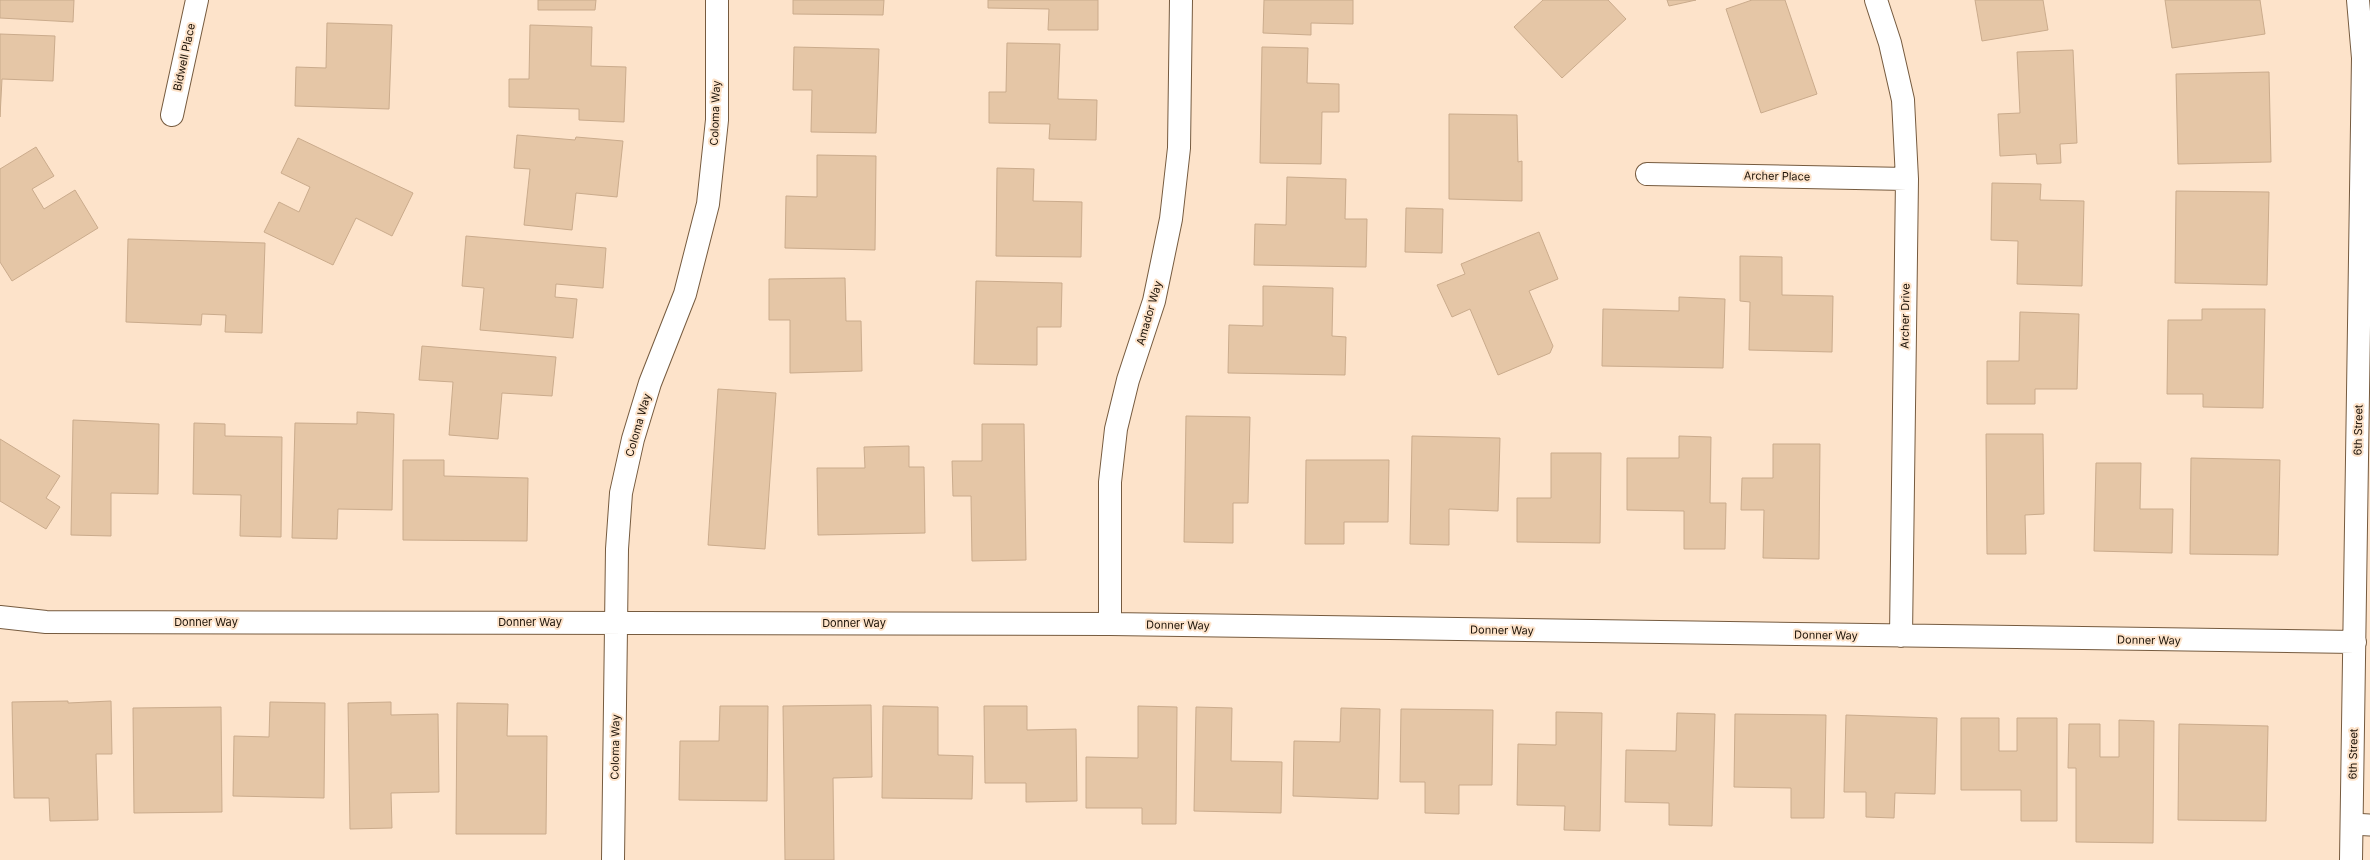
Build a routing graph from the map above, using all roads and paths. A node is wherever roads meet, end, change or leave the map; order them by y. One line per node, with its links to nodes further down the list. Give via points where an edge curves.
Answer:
1 (197, 0): 6 (street, Bidwell Place)
2 (717, 0): 11 (street, Coloma Way, via 717,120 708,204 685,294 650,383 633,438 621,493)
3 (1181, 0): 12 (street, Amador Way, via 1179,148 1171,219 1154,301 1128,380 1116,429 1110,482)
4 (1876, 0): 9 (street, Archer Drive, via 1890,43 1903,100)
5 (2363, 10): 7 (street, 6th Street)
6 (172, 115)
7 (2366, 127): 14 (street, 6th Street)
8 (1647, 174): 9 (street, Archer Place)
9 (1907, 179): 13 (street, Archer Drive)
10 (0, 617): 11 (street, Donner Way, via 46,622)
11 (616, 622): 12 (street, Donner Way); 16 (street, Coloma Way)
12 (1110, 624): 13 (street, Donner Way)
13 (1901, 636): 14 (street, Donner Way)
14 (2355, 642): 15 (street, 6th Street)
15 (2361, 824): 17 (street, 6th Street)
16 (613, 860)
17 (2351, 860)

